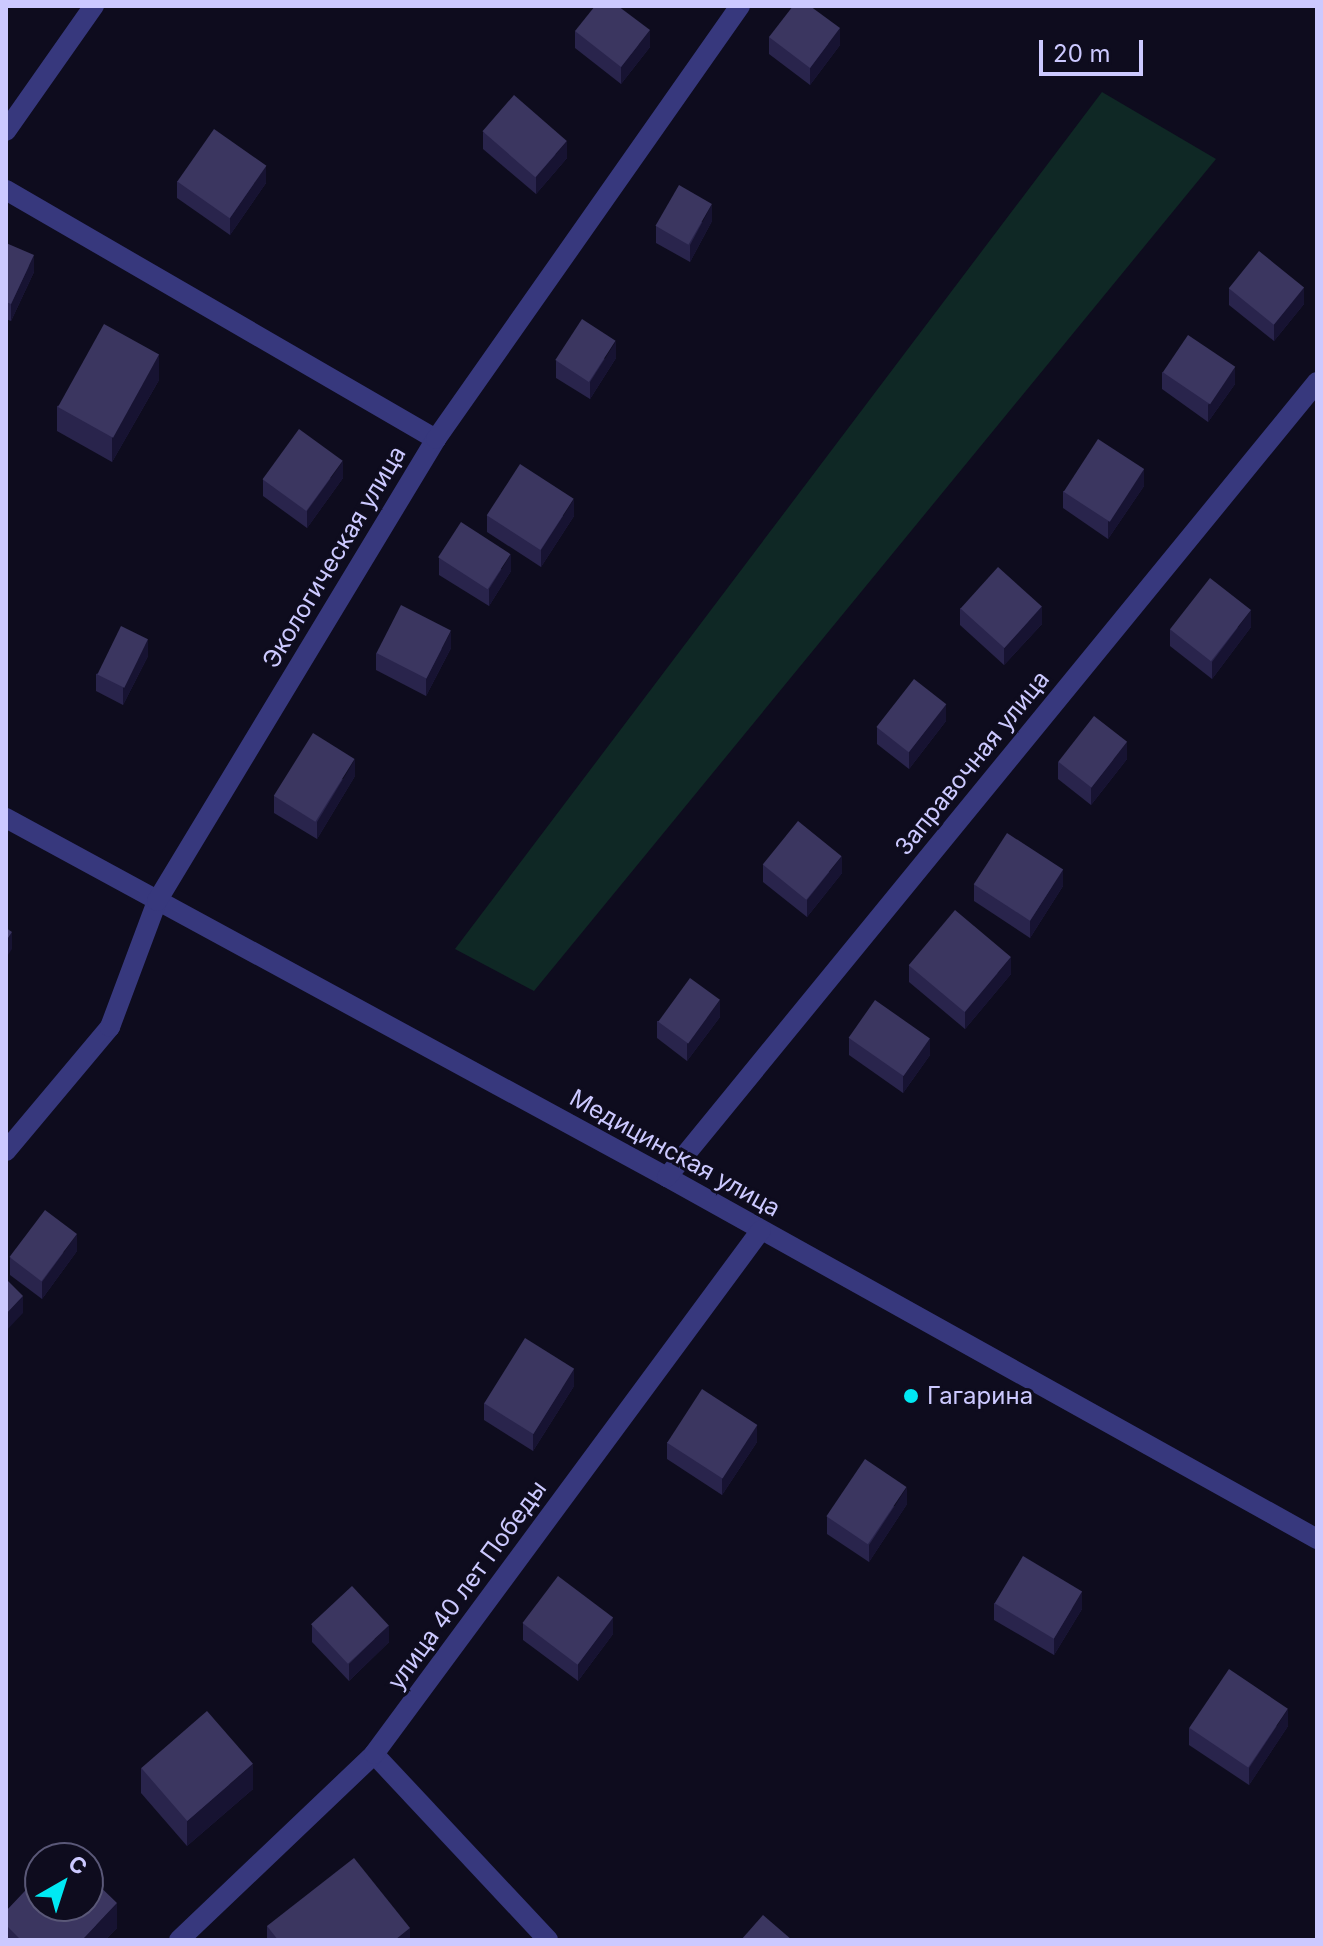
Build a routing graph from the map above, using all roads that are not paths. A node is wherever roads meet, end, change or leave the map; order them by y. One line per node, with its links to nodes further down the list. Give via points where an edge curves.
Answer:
1 (94, 6): 3 (street)
2 (740, 6): 6 (street, Экологическая улица)
3 (6, 131)
4 (6, 190): 6 (street)
5 (1317, 382): 10 (street, Заправочная улица)
6 (436, 439): 8 (street, Экологическая улица)
7 (6, 818): 8 (street, Медицинская улица)
8 (157, 901): 9 (street, Экологическая улица, via 110,1027); 10 (street, Медицинская улица)
9 (6, 1151)
10 (667, 1177): 11 (street, Медицинская улица)
11 (761, 1230): 12 (street, Медицинская улица); 13 (street, улица 40 лет Победы)
12 (1317, 1539)
13 (374, 1754): 14 (street, улица 40 лет Победы); 15 (street)
14 (179, 1940)
15 (548, 1940)

